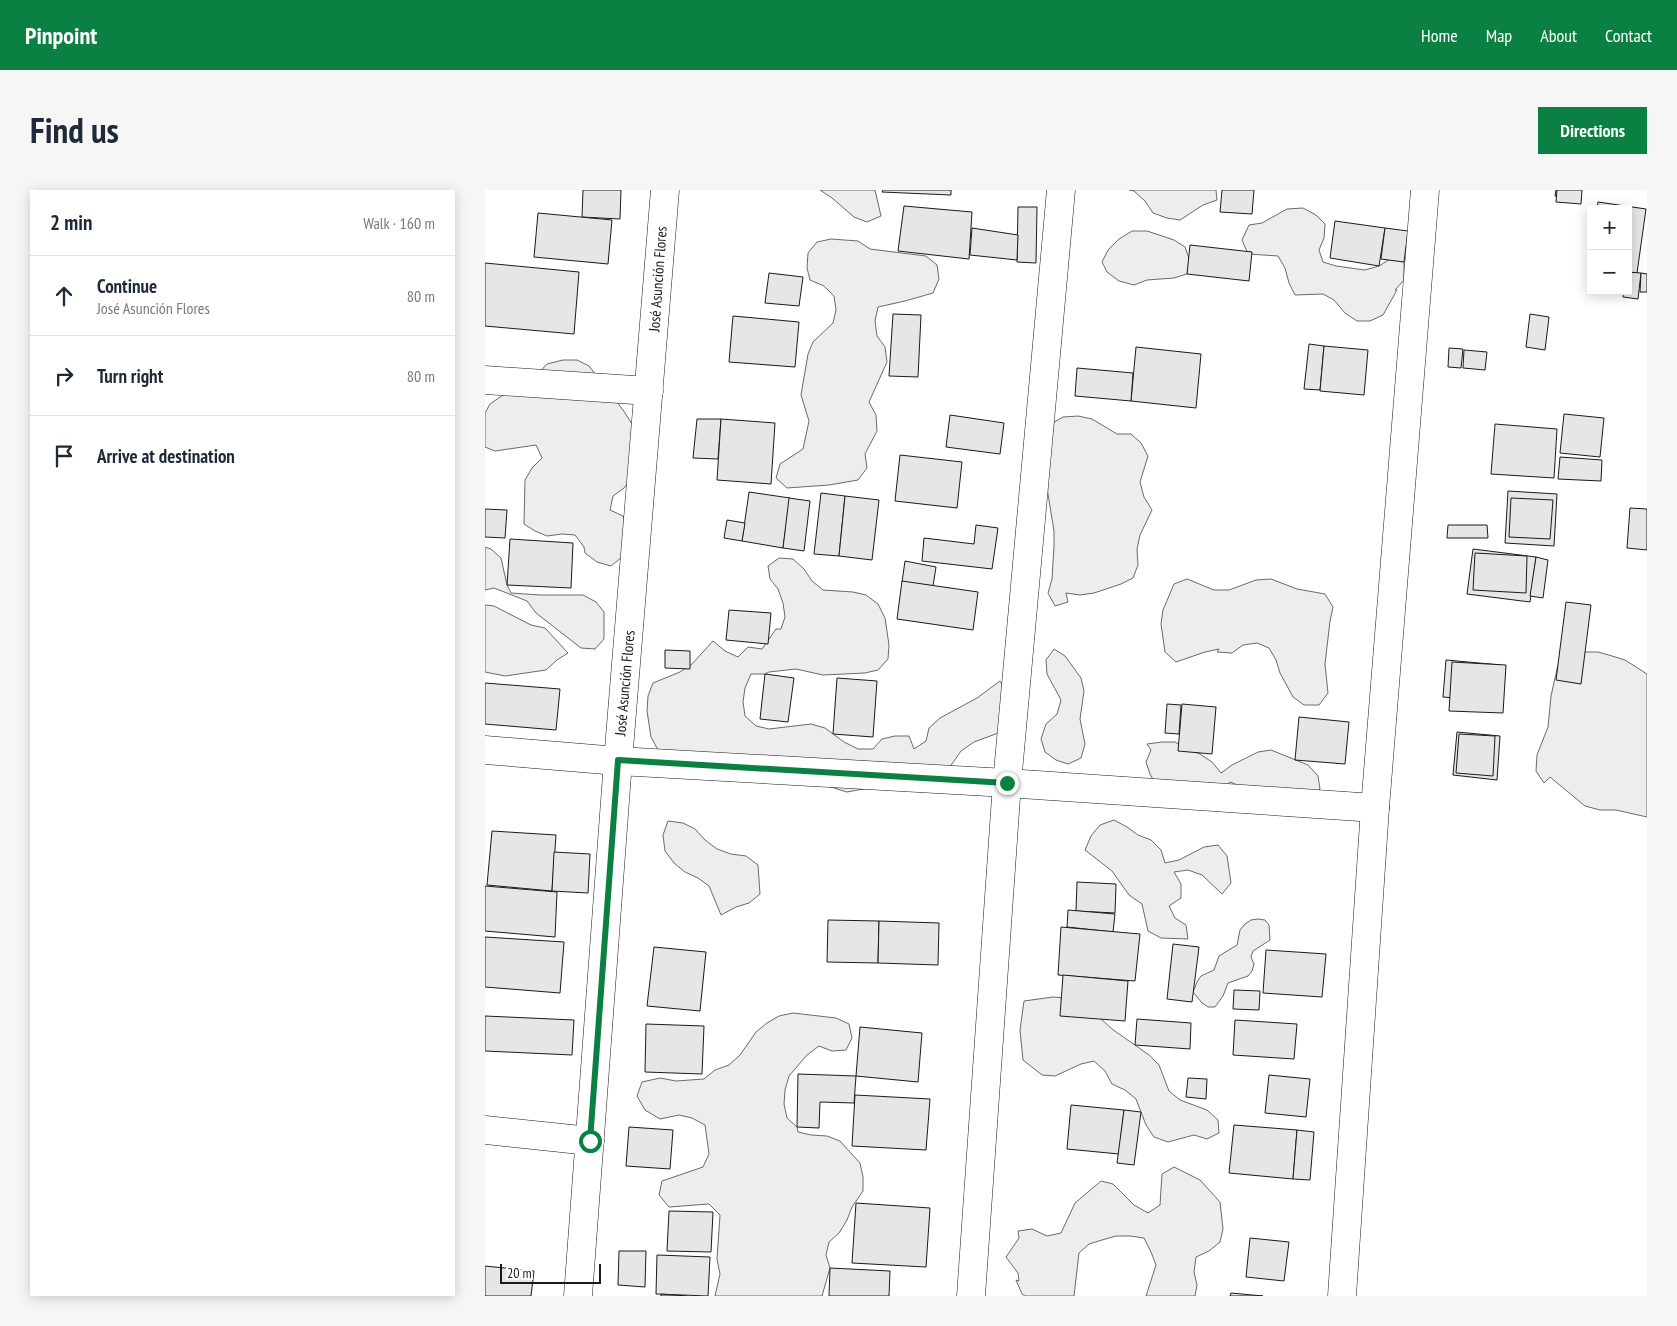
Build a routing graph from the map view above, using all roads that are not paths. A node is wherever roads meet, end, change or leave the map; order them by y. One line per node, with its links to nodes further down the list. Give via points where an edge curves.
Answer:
1 (665, 190): 5 (street, José Asunción Flores)
2 (1061, 190): 8 (street)
3 (1425, 190): 9 (street)
4 (485, 380): 5 (street)
5 (649, 391): 7 (street, José Asunción Flores)
6 (485, 750): 7 (street)
7 (618, 760): 8 (street); 11 (street, José Asunción Flores)
8 (1007, 783): 9 (street); 13 (street)
9 (1375, 808): 14 (street)
10 (485, 1130): 11 (street)
11 (590, 1141): 12 (street, José Asunción Flores)
12 (578, 1296)
13 (971, 1296)
14 (1342, 1296)

